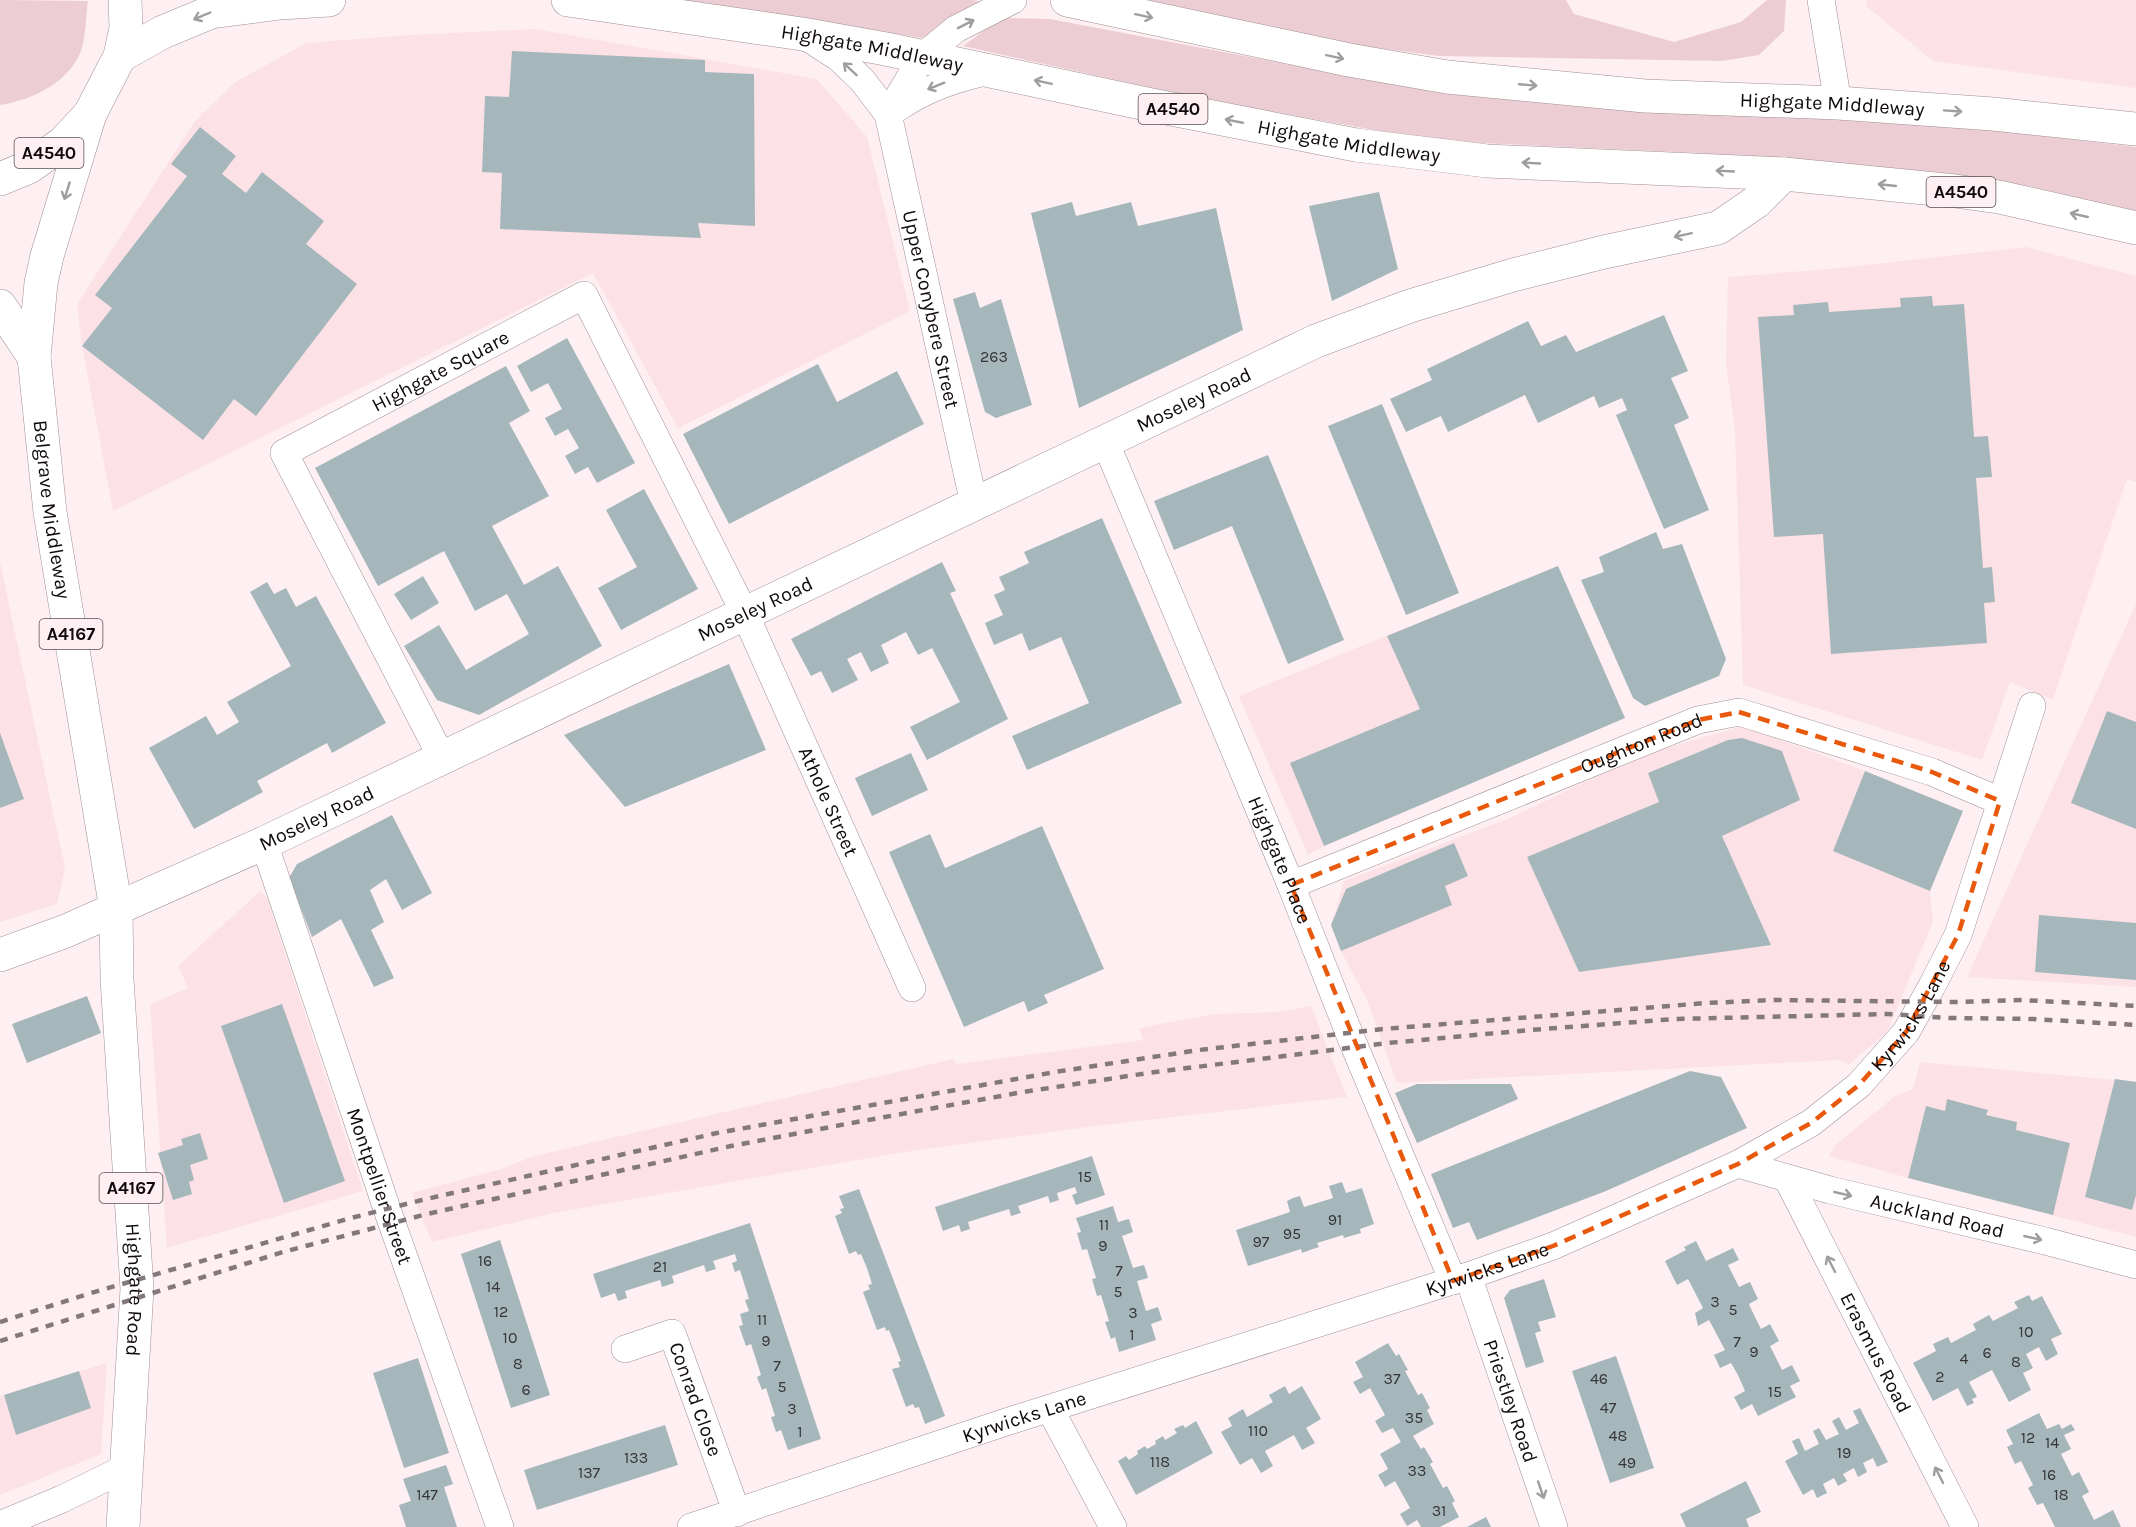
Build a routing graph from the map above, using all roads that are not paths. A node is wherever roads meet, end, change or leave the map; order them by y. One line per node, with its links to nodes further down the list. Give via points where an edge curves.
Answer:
1 (125, 0): 8 (main road, A4540, via 126,28)
2 (329, 0): 8 (main road, one-way to 8, via 212,12 163,32)
3 (568, 0): 7 (main road, Highgate Middleway / A4540)
4 (1013, 0): 9 (street, one-way to 4, via 956,29)
5 (1067, 0): 11 (main road, Highgate Middleway, one-way to 11, via 1349,60 1447,76 1646,96)
6 (1821, 0): 11 (street)
7 (802, 34): 9 (main road, Highgate Middleway / A4540); 13 (street, Upper Conybere Street, one-way to 7, via 862,80)
8 (120, 56): 12 (main road, A4540)
9 (924, 56): 10 (main road, Highgate Middleway / A4540); 13 (street)
10 (988, 71): 13 (street, one-way to 13, via 919,93); 15 (main road, Highgate Middleway / A4540, one-way to 10, via 1487,161 1356,145)
11 (1838, 103): 14 (main road, Highgate Middleway, one-way to 14)
12 (90, 114): 16 (main road, A4540, via 63,143 29,167); 19 (main road, Belgrave Middleway / A4167, one-way to 19, via 47,256)
13 (888, 114): 21 (street, Upper Conybere Street)
14 (2136, 129)
15 (1784, 174): 17 (main road, Highgate Middleway / A4540, one-way to 15, via 1999,196); 20 (main road, Moseley Road, one-way to 20, via 1756,202 1718,228 1513,275 1410,306 1316,341)
16 (0, 179)
17 (2136, 228)
18 (0, 306): 19 (main road, Belgrave Middleway / A4167)
19 (34, 357): 28 (main road, Belgrave Middleway / A4167, via 50,512)
20 (1105, 441): 21 (main road, Moseley Road); 27 (street, Highgate Place)
21 (974, 504): 22 (main road, Moseley Road)
22 (745, 615): 24 (main road, Moseley Road); 24 (street, Highgate Square, via 584,295 284,453); 30 (street, Athole Street)
23 (2032, 706): 25 (street, Kyrwicks Lane)
24 (442, 758): 26 (main road, Moseley Road)
25 (2000, 801): 27 (street, Oughton Road, via 1932,772 1739,712 1698,720); 31 (street, Kyrwicks Lane, via 1958,935 1906,1032 1859,1085 1811,1123)
26 (264, 843): 28 (main road, Moseley Road); 41 (street, Montpellier Street, via 389,1215)
27 (1291, 885): 34 (street, Highgate Place, via 1351,1038)
28 (116, 909): 29 (main road, Moseley Road); 37 (main road, Highgate Road / A4167, via 137,1289)
29 (0, 955)
30 (912, 988)
31 (1738, 1164): 32 (street, Auckland Road); 34 (street, Kyrwicks Lane, via 1552,1246)
32 (1787, 1178): 33 (street, Auckland Road, one-way to 33); 45 (street, Erasmus Road, one-way to 32)
33 (2136, 1265)
34 (1460, 1279): 36 (street, Kyrwicks Lane); 44 (street, Priestley Road, one-way to 44)
35 (625, 1349): 38 (street, Conrad Close, via 672,1334)
36 (1050, 1409): 38 (street, Kyrwicks Lane); 43 (street)
37 (128, 1467): 39 (street); 40 (main road, Highgate Road / A4167)
38 (737, 1513): 42 (street, Kyrwicks Lane)
39 (0, 1525)
40 (123, 1527)
41 (501, 1527)
42 (691, 1527)
43 (1113, 1527)
44 (1554, 1527)
45 (1965, 1527)

